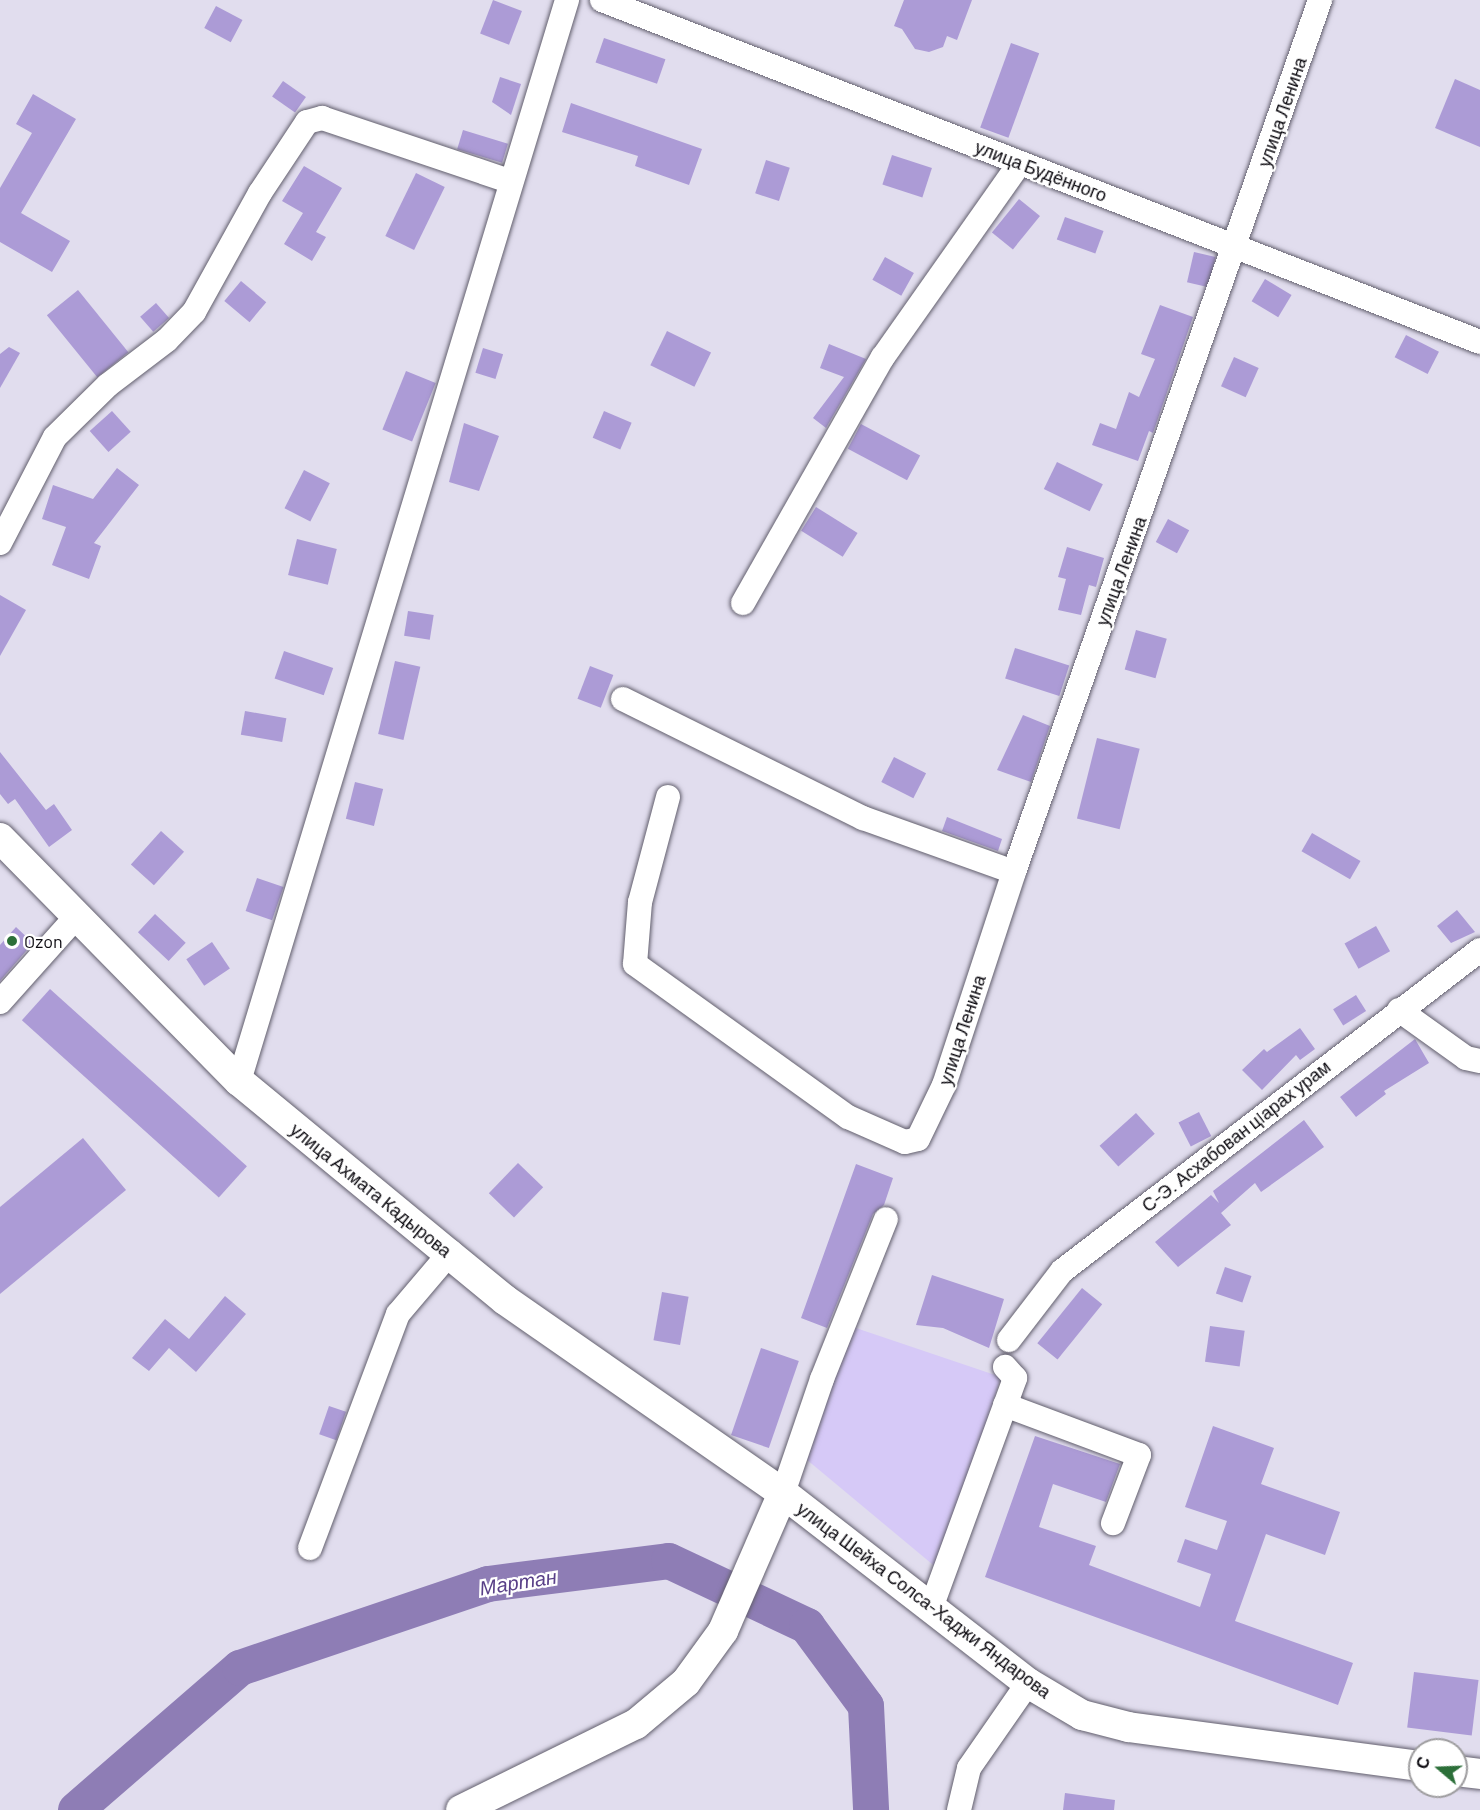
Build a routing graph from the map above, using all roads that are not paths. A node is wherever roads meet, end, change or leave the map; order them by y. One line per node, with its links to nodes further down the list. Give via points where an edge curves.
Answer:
1 (567, 0): 5 (street)
2 (602, 0): 4 (street, улица Будённого)
3 (1320, 0): 6 (street, улица Ленина)
4 (1020, 163): 6 (street, улица Будённого); 9 (street, via 883,357)
5 (509, 181): 8 (street, via 322,118 307,122 260,193 194,312 167,340 108,385 55,437); 19 (street)
6 (1236, 248): 7 (street, улица Будённого); 13 (street, улица Ленина)
7 (1480, 342)
8 (0, 543)
9 (743, 603)
10 (623, 699): 13 (street, via 863,818)
11 (668, 797): 13 (street, улица Ленина, via 640,902 635,964 848,1117 905,1142 918,1139 944,1085)
12 (0, 838): 14 (main road, улица Ахмата Кадырова)
13 (1014, 872)
14 (77, 916): 16 (street); 19 (main road, улица Ахмата Кадырова)
15 (1480, 950): 17 (street, С-Э. Асхабован цIарах урам)
16 (0, 1002)
17 (1399, 1010): 18 (street, via 1466,1058); 22 (street, С-Э. Асхабован цIарах урам, via 1062,1271)
18 (1480, 1060)
19 (239, 1081): 21 (main road, улица Ахмата Кадырова)
20 (886, 1219): 25 (street, via 822,1379)
21 (449, 1254): 25 (main road, улица Ахмата Кадырова, via 505,1300); 27 (street, via 398,1314)
22 (1009, 1340)
23 (1005, 1367): 24 (street, via 1015,1378)
24 (1005, 1406): 26 (street, via 1139,1455); 28 (street)
25 (783, 1493): 28 (main road, улица Шейха Солса-Хаджи Яндарова); 31 (main road, via 723,1631 686,1682 636,1724)
26 (1113, 1523)
27 (310, 1548)
28 (932, 1608): 29 (main road, улица Шейха Солса-Хаджи Яндарова)
29 (1028, 1683): 30 (main road, улица Шейха Солса-Хаджи Яндарова, via 1082,1715 1128,1727); 32 (street, via 969,1768)
30 (1408, 1764)
31 (461, 1810)
32 (959, 1810)

